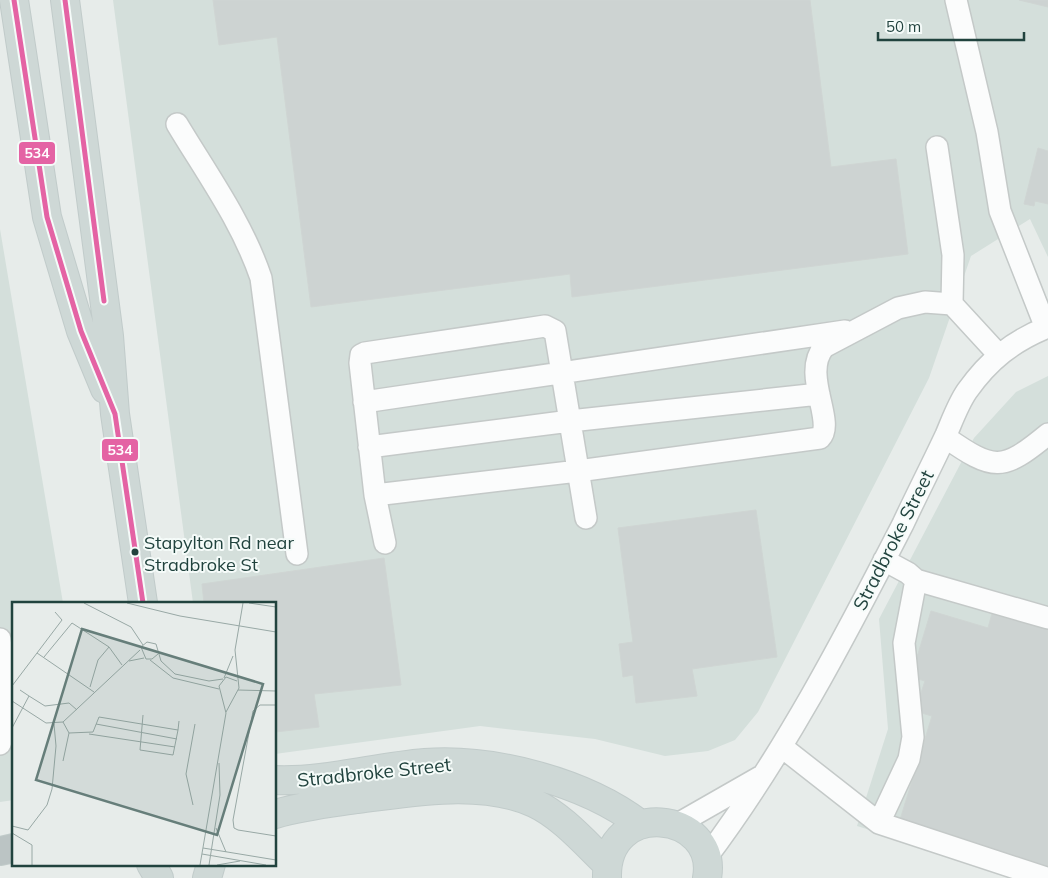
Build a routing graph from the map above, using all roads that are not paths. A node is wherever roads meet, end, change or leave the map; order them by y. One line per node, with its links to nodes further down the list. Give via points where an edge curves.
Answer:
1 (14, 0): 5 (main road)
2 (65, 0): 15 (main road, via 109,336)
3 (956, 0): 9 (street, via 987,132 1000,211)
4 (0, 18): 5 (main road)
5 (20, 38): 15 (main road, via 47,217 81,331)
6 (177, 124): 24 (street, via 236,220 261,278)
7 (937, 146): 8 (street, via 953,256)
8 (952, 304): 10 (street, via 924,302 907,306); 11 (street)
9 (1047, 327): 11 (street, Stradbroke Street, via 1029,334)
10 (855, 329): 12 (street); 13 (street, via 819,353 814,366)
11 (998, 354): 18 (street, Stradbroke Street, via 966,392)
12 (563, 374): 14 (street); 14 (street, via 555,331 545,326 365,353 361,355 360,363); 16 (street)
13 (819, 394): 16 (street); 20 (street, via 825,428 820,438)
14 (364, 402): 19 (street)
15 (115, 414): 27 (main road)
16 (570, 421): 19 (street); 20 (street)
17 (1048, 434): 18 (street, via 1018,458 997,464 976,457)
18 (945, 437): 25 (street, Stradbroke Street)
19 (369, 446): 21 (street)
20 (578, 472): 21 (street); 22 (street)
21 (375, 495): 23 (street)
22 (586, 518)
23 (385, 543)
24 (297, 554)
25 (884, 560): 26 (street); 31 (street, Stradbroke Street)
26 (916, 580): 28 (street); 35 (street, via 904,643 913,737 909,759)
27 (143, 602)
28 (1048, 618)
29 (0, 639): 30 (street, via 9,719)
30 (0, 744)
31 (782, 747): 32 (street, Stradbroke Street); 35 (street)
32 (760, 777): 37 (street, Stradbroke Street); 39 (street, Stradbroke Street)
33 (276, 780): 36 (main road, Stradbroke Street, via 425,763 485,764 557,781 626,813)
34 (276, 814): 40 (main road, Stradbroke Street, via 318,804 395,794 484,790 535,804 577,835)
35 (879, 823): 42 (street)
36 (640, 824): 37 (main road, via 664,822); 40 (main road, via 618,840)
37 (676, 825): 39 (main road, via 689,832 700,844)
38 (152, 866): 41 (main road)
39 (706, 868)
40 (607, 871)
41 (159, 878)
42 (1046, 878)

